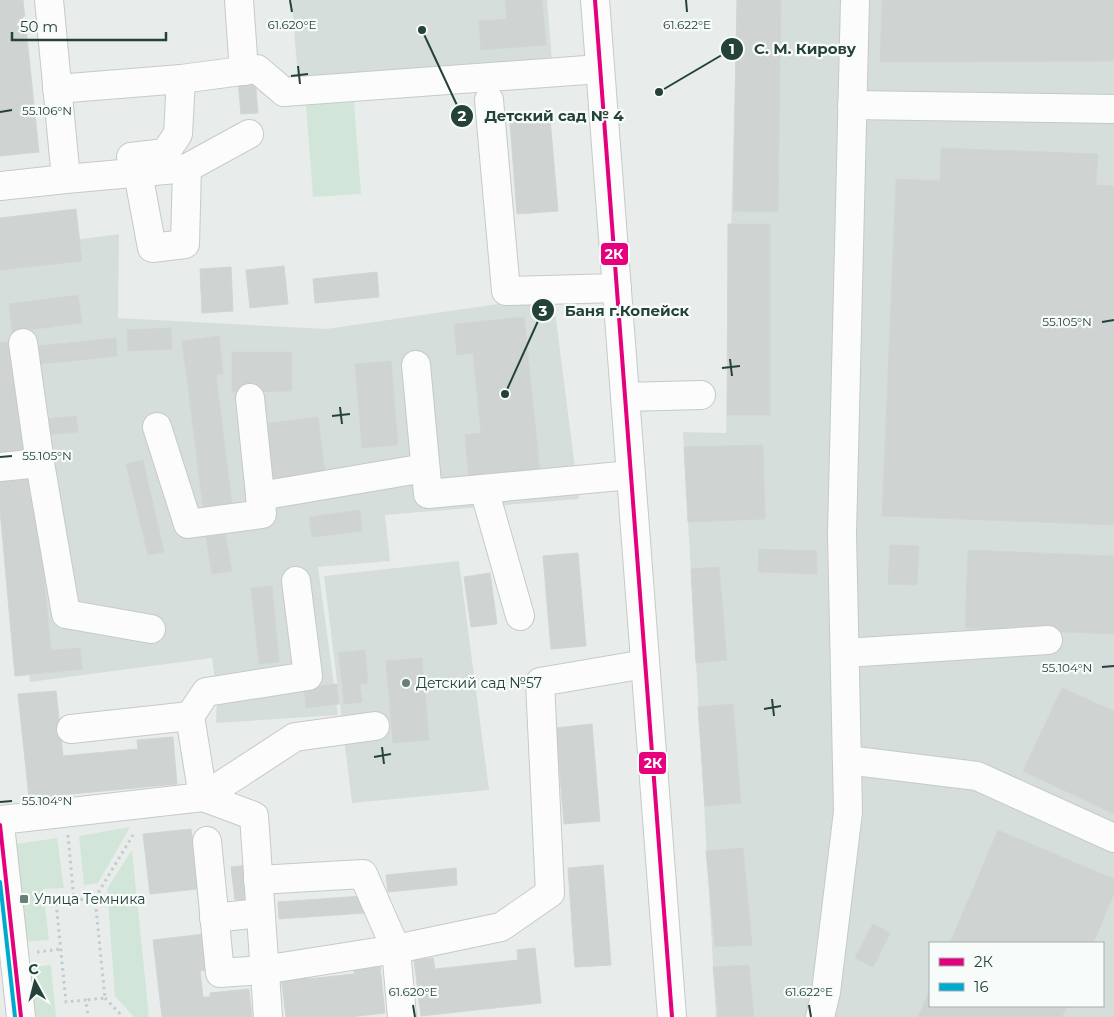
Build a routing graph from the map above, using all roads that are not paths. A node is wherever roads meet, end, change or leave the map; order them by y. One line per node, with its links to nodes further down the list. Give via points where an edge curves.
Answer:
1 (49, 0): 8 (street)
2 (239, 0): 6 (street)
3 (596, 0): 5 (street)
4 (855, 0): 10 (street)
5 (600, 69): 6 (street, via 284,92 256,69); 17 (street)
6 (244, 71): 7 (street)
7 (181, 79): 8 (street); 14 (street, via 178,134 165,153)
8 (57, 89): 14 (street)
9 (489, 100): 17 (street, via 506,291)
10 (852, 105): 11 (street); 34 (street, via 842,534)
11 (1114, 109)
12 (249, 134): 13 (street)
13 (187, 168): 15 (street); 15 (street, via 185,244 152,248)
14 (66, 172): 15 (street); 16 (street)
15 (138, 173)
16 (0, 186)
17 (617, 288): 21 (street)
18 (24, 343): 24 (street)
19 (416, 365): 26 (street)
20 (701, 395): 21 (street)
21 (625, 397): 27 (street)
22 (250, 398): 29 (street)
23 (156, 427): 29 (street, via 188,524 262,514)
24 (40, 463): 25 (street); 32 (street, via 66,614)
25 (0, 467)
26 (425, 468): 28 (street, via 428,494); 29 (street)
27 (631, 475): 28 (street); 35 (street)
28 (484, 489): 31 (street)
29 (260, 496)
30 (296, 581): 36 (street, via 308,676 206,692)
31 (520, 616)
32 (151, 629)
33 (1048, 640): 34 (street)
34 (844, 653): 39 (street)
35 (645, 664): 49 (street, via 540,682 550,893 501,927); 55 (street)
36 (190, 716): 38 (street); 40 (street)
37 (375, 726): 40 (street, via 295,737)
38 (71, 729)
39 (847, 760): 43 (street, via 977,776); 56 (street, via 848,812 826,992)
40 (203, 797): 41 (street); 45 (street, via 254,816)
41 (0, 820)
42 (0, 825): 48 (street)
43 (1114, 838)
44 (207, 841): 47 (street)
45 (258, 880): 46 (street); 49 (street, via 363,874)
46 (260, 913): 47 (street); 50 (street)
47 (214, 918): 50 (street, via 220,973)
48 (5, 930): 51 (street)
49 (396, 949): 50 (street); 54 (street)
50 (263, 970): 53 (street)
51 (8, 971): 52 (street)
52 (20, 1017)
53 (268, 1017)
54 (402, 1017)
55 (672, 1017)
56 (820, 1017)

